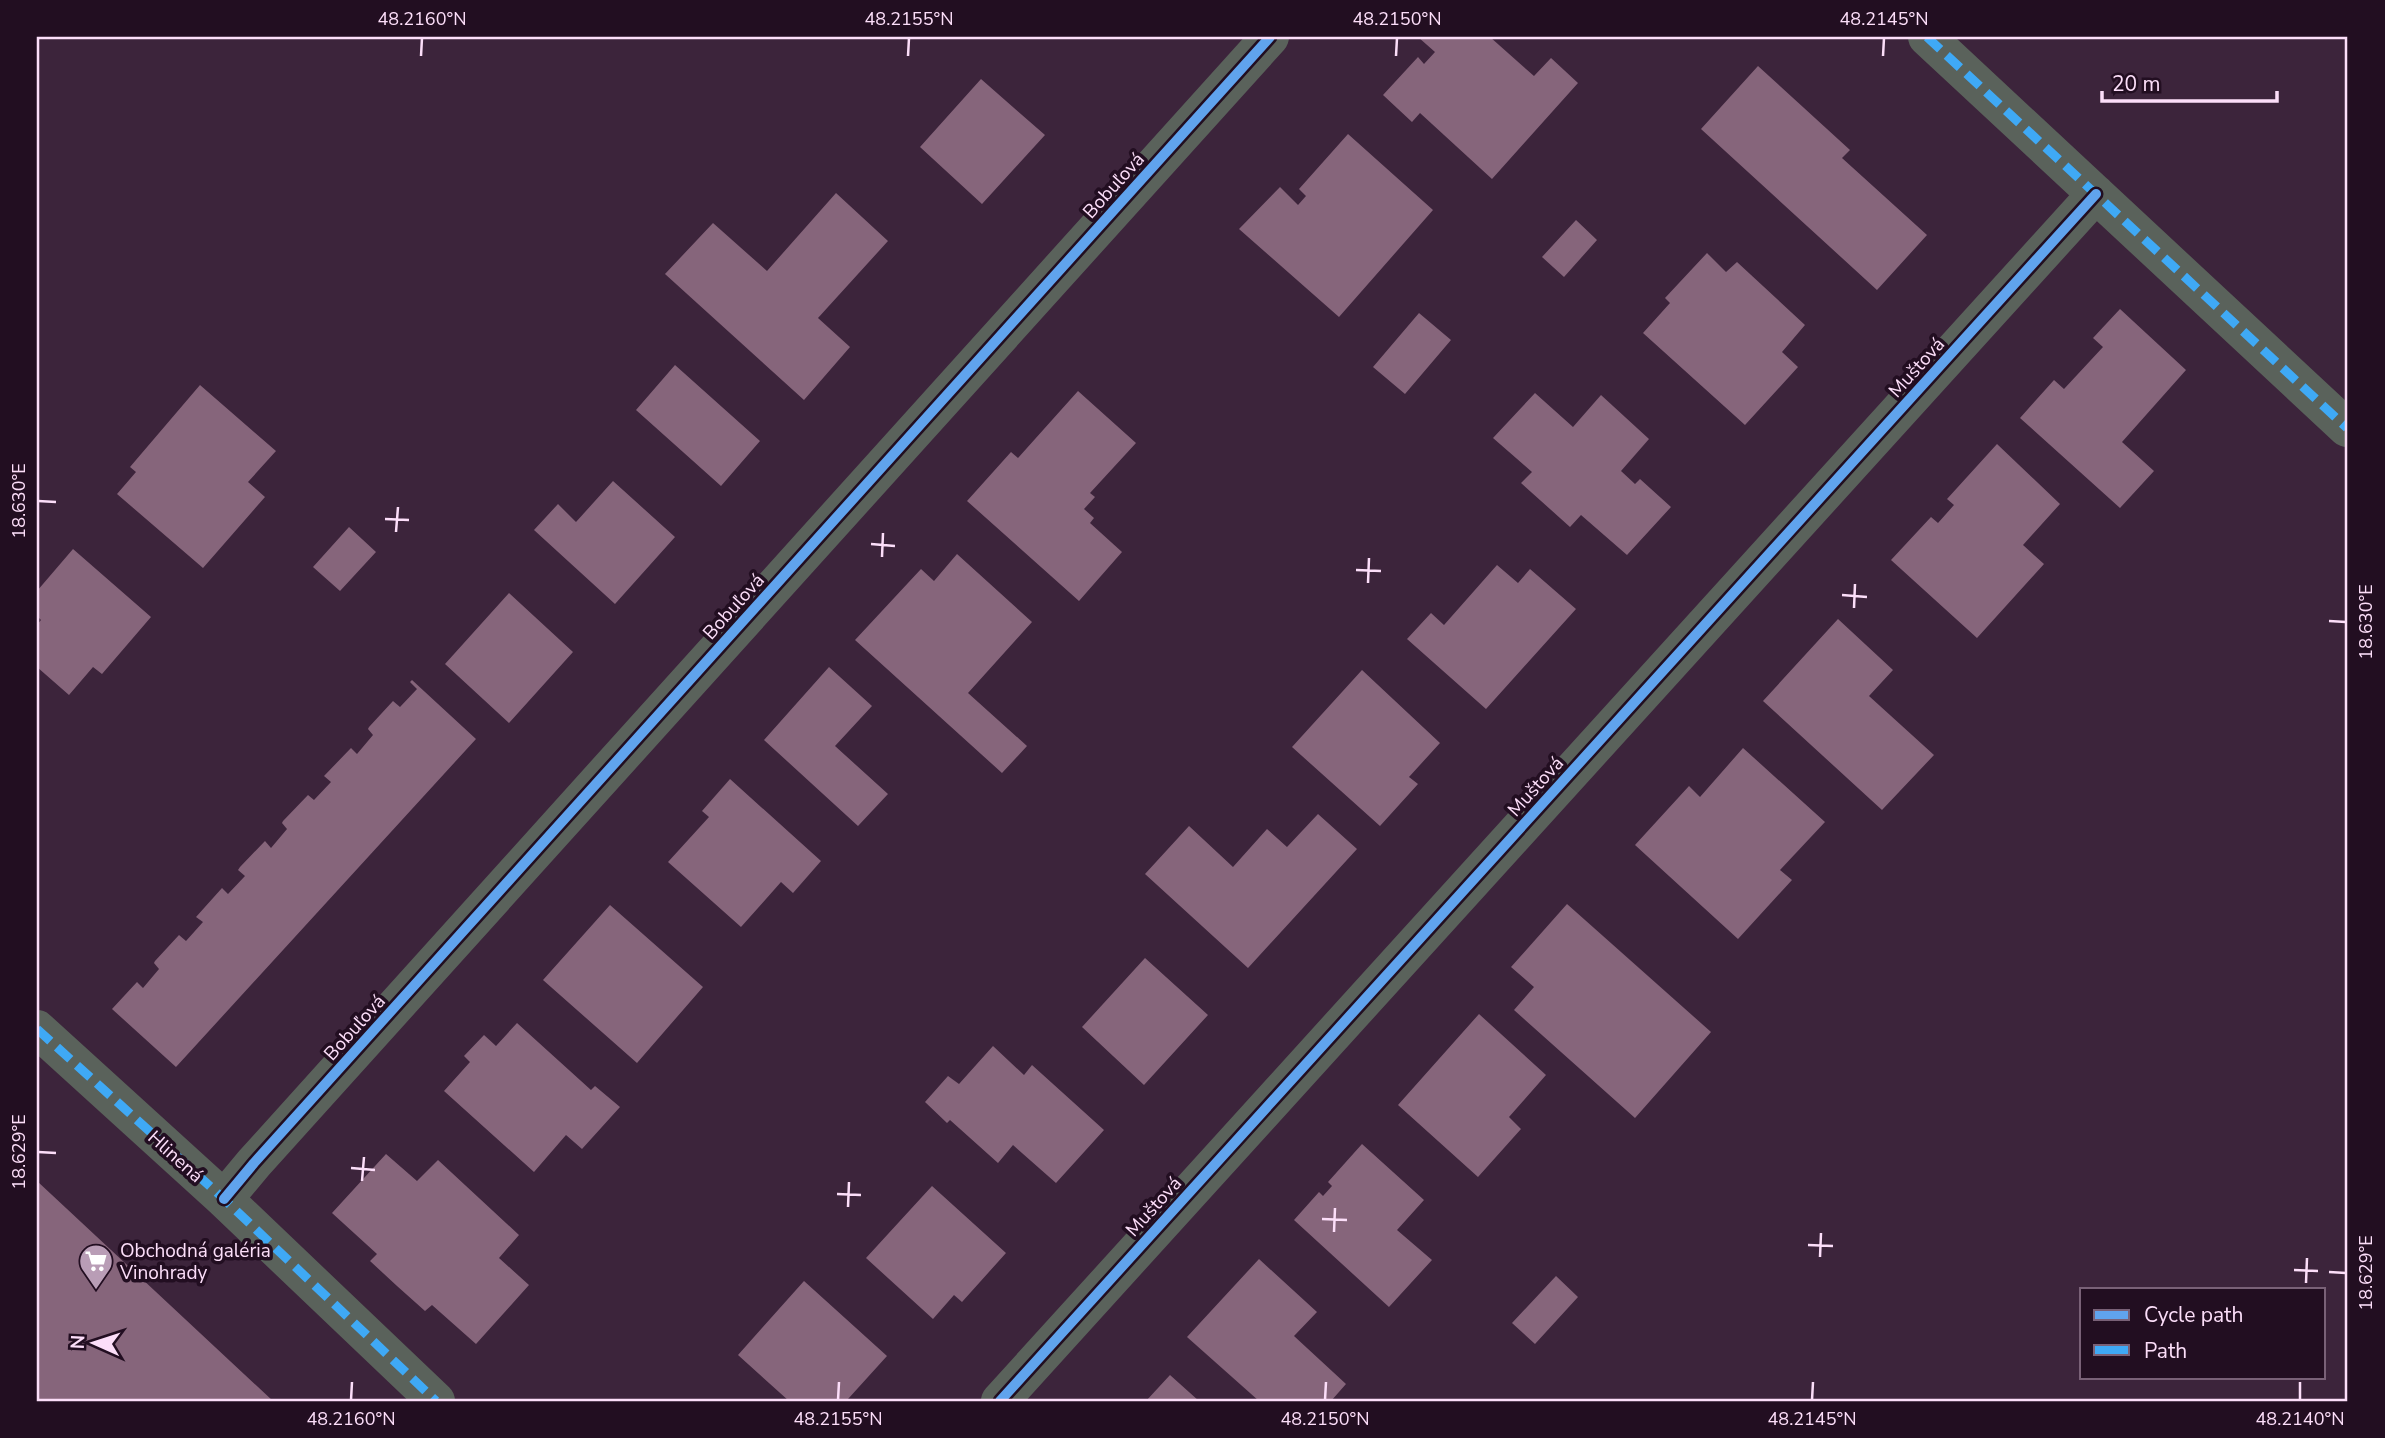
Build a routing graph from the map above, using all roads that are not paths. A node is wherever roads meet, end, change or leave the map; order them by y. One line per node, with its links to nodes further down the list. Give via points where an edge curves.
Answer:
1 (1270, 37): 6 (street, Bobuľová)
2 (1927, 37): 3 (street)
3 (2096, 194): 4 (street); 8 (street, Muštová)
4 (2347, 428)
5 (37, 1029): 6 (street, Hlinená)
6 (224, 1199): 7 (street, Hlinená)
7 (436, 1401)
8 (1000, 1401)

